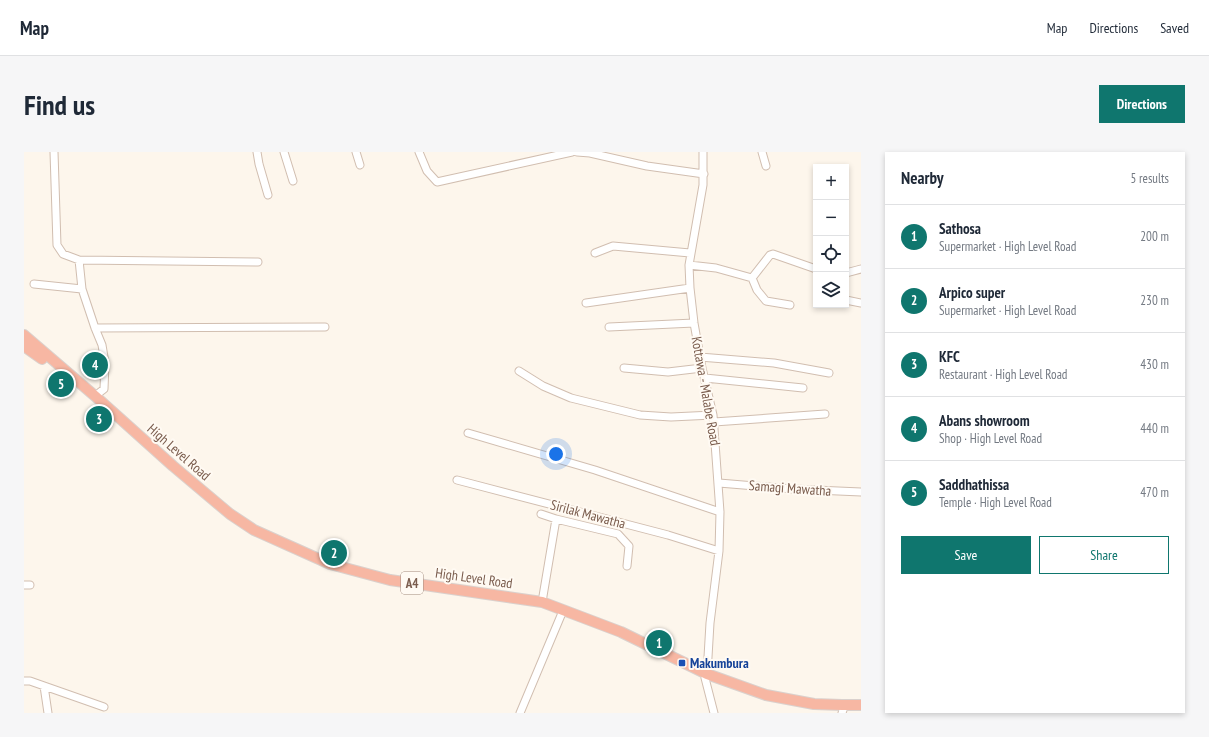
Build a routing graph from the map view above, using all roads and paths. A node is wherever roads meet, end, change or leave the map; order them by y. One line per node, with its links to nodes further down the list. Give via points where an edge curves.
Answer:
1 (54, 152): 17 (street, via 57,245 63,254)
2 (257, 152): 14 (street)
3 (284, 152): 13 (street)
4 (356, 152): 10 (street)
5 (419, 152): 6 (street, via 427,171 437,182)
6 (572, 152)
7 (577, 152): 12 (street)
8 (704, 152): 12 (street, Kottawa - Malabe Road)
9 (762, 152): 11 (street)
10 (360, 166)
11 (766, 166)
12 (704, 174): 16 (street, Kottawa - Malabe Road)
13 (293, 181)
14 (268, 195)
15 (596, 253): 16 (street, via 613,246)
16 (690, 253): 19 (street, Kottawa - Malabe Road)
17 (78, 260): 18 (street); 26 (street)
18 (258, 262)
19 (689, 265): 23 (street, via 716,268); 25 (street, Kottawa - Malabe Road)
20 (813, 268): 23 (street, via 773,254)
21 (861, 269): 22 (street)
22 (849, 272)
23 (752, 278): 30 (street, via 766,301)
24 (34, 284): 26 (street)
25 (690, 288): 29 (street); 31 (street, Kottawa - Malabe Road)
26 (82, 289): 34 (street)
27 (849, 300): 28 (street)
28 (861, 302)
29 (586, 303)
30 (790, 305)
31 (694, 323): 33 (street); 37 (street, Kottawa - Malabe Road)
32 (325, 327): 34 (street)
33 (609, 327)
34 (95, 328): 44 (street, via 102,345 105,363 104,390)
35 (24, 335): 44 (highway, High Level Road / A4)
36 (24, 346): 56 (highway, High Level Road / A4, via 56,370 170,470 243,529 281,549 328,568)
37 (700, 357): 39 (street, Kottawa - Malabe Road); 41 (street, via 774,363)
38 (624, 368): 39 (street, via 668,372)
39 (702, 368): 42 (street, Kottawa - Malabe Road)
40 (519, 372): 46 (street, via 571,398 640,415)
41 (829, 373)
42 (705, 378): 43 (street); 46 (street, Kottawa - Malabe Road)
43 (803, 388)
44 (95, 396): 56 (highway, High Level Road / A4, via 173,466 230,514 254,530 330,564)
45 (825, 414): 46 (street)
46 (713, 418): 49 (street, Kottawa - Malabe Road)
47 (468, 432): 51 (street, via 595,470)
48 (457, 480): 54 (street, Sirilak Mawatha, via 668,535)
49 (719, 483): 50 (street, Samagi Mawatha); 51 (street, Kottawa - Malabe Road)
50 (861, 492)
51 (720, 512): 54 (street, Kottawa - Malabe Road)
52 (541, 514): 53 (street)
53 (556, 519): 55 (street, via 618,534 629,546); 57 (street)
54 (718, 551): 59 (street, Kottawa - Malabe Road)
55 (627, 566)
56 (389, 583): 57 (highway, High Level Road / A4); 58 (highway, High Level Road / A4, via 535,605)
57 (542, 602): 59 (highway, High Level Road / A4, via 621,632)
58 (562, 613): 59 (highway, High Level Road / A4); 67 (street)
59 (706, 676): 62 (highway, High Level Road / A4, via 766,695 814,704); 65 (highway, High Level Road / A4, via 764,700); 68 (street, Kottawa - Malabe Road)
60 (24, 681): 61 (street)
61 (44, 686): 63 (street); 66 (street)
62 (861, 705)
63 (104, 707)
64 (861, 709): 65 (highway, High Level Road / A4)
65 (842, 712)
66 (48, 713)
67 (520, 713)
68 (714, 713)

